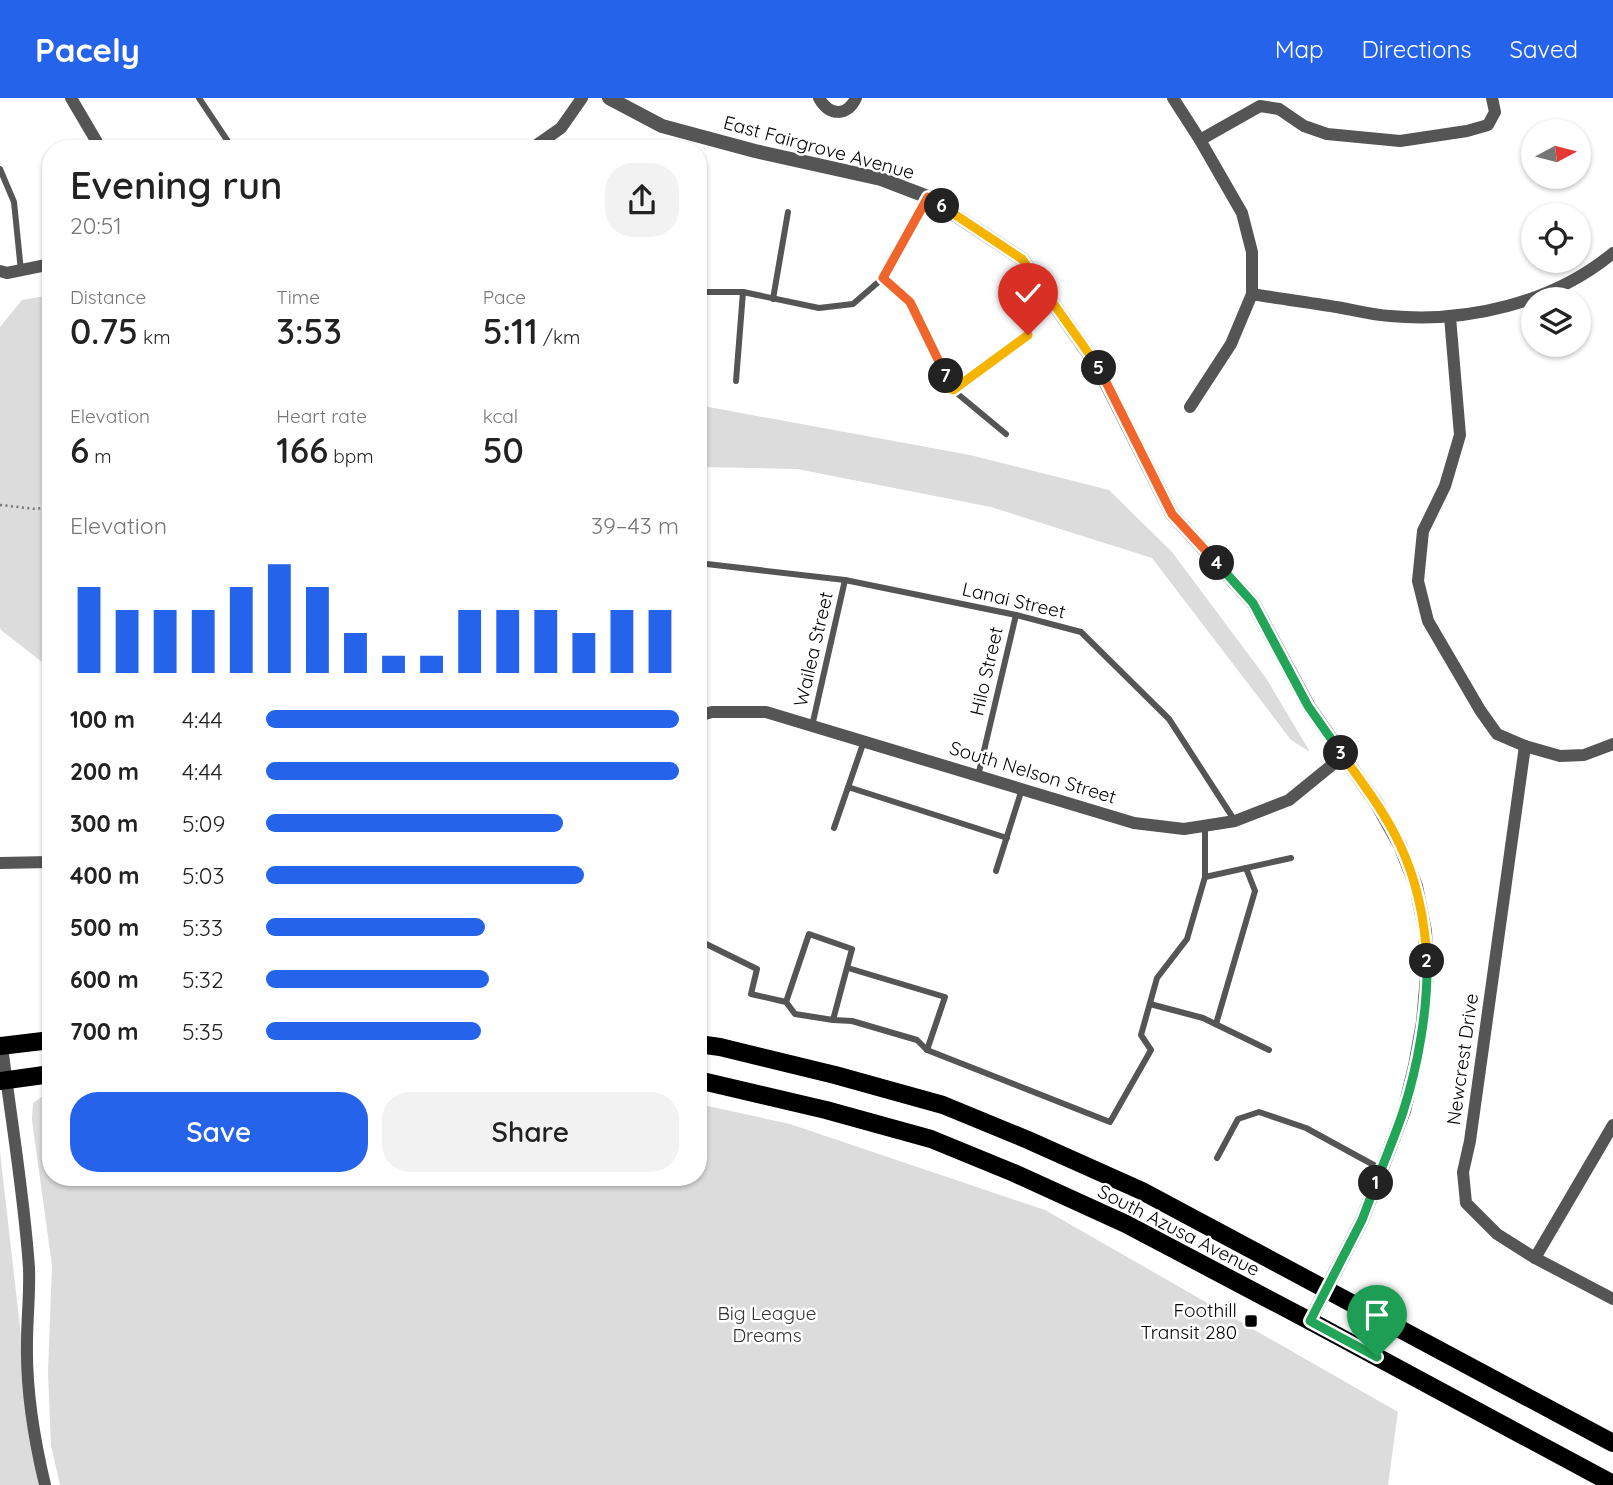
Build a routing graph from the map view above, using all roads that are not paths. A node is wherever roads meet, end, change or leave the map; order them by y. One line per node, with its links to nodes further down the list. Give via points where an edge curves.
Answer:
1 (71, 98): 9 (street)
2 (199, 98): 10 (lane)
3 (582, 98): 11 (street, via 561,128)
4 (609, 98): 14 (street, East Fairgrove Avenue, via 663,126 881,179)
5 (819, 98): 6 (street, via 823,106 837,112 851,107)
6 (856, 98)
7 (1173, 98): 12 (street)
8 (1492, 98): 12 (street, via 1495,113 1488,125 1400,141 1327,134 1304,126 1279,109 1260,106)
9 (96, 140)
10 (227, 140)
11 (544, 140)
12 (1200, 140): 23 (street, via 1242,213 1252,252)
13 (0, 169): 19 (lane, via 14,202)
14 (928, 197): 20 (lane); 39 (street, East Fairgrove Avenue, via 1022,259 1098,367 1172,514 1253,603 1308,706)
15 (788, 212): 24 (lane)
16 (1613, 253): 25 (street, via 1533,299)
17 (42, 266): 19 (street)
18 (0, 271): 19 (street)
19 (20, 271)
20 (883, 278): 24 (lane, via 853,304 819,309); 28 (lane, via 910,302)
21 (707, 292): 22 (lane)
22 (743, 292): 24 (lane); 27 (lane)
23 (1252, 294): 25 (street, via 1390,316); 29 (street, via 1231,344)
24 (773, 299)
25 (1450, 317): 38 (street, via 1460,435 1423,531 1418,581 1428,621 1479,710 1497,734)
26 (1028, 335): 28 (lane)
27 (736, 381)
28 (953, 390): 30 (lane)
29 (1190, 407)
30 (1006, 434)
31 (707, 564): 32 (lane, Lanai Street)
32 (845, 580): 33 (lane, Lanai Street); 35 (lane, Wailea Street)
33 (1016, 615): 40 (lane, Hilo Street); 43 (lane, Lanai Street, via 1081,632 1169,719)
34 (707, 713): 35 (street, South Nelson Street, via 766,712)
35 (812, 726): 36 (street, South Nelson Street)
36 (863, 741): 40 (street, South Nelson Street); 41 (lane)
37 (1613, 744): 38 (street, via 1584,755 1560,756)
38 (1525, 746): 70 (street, Newcrest Drive, via 1464,1172 1466,1203 1497,1234)
39 (1343, 756): 43 (street, South Nelson Street, via 1289,800); 69 (street, East Fairgrove Avenue, via 1400,845 1416,887 1425,931 1427,976 1415,1066 1404,1111)
40 (978, 776): 42 (street, South Nelson Street)
41 (848, 787): 45 (lane); 46 (lane)
42 (1022, 789): 44 (street, South Nelson Street, via 1135,823 1184,829); 46 (lane)
43 (1235, 821): 44 (street, South Nelson Street)
44 (1205, 825): 52 (lane)
45 (834, 828)
46 (1007, 838): 51 (lane)
47 (1291, 858): 50 (lane)
48 (42, 862): 49 (street)
49 (0, 863)
50 (1246, 868): 52 (lane); 58 (lane, via 1255,891)
51 (996, 871)
52 (1205, 877): 56 (lane, via 1187,939 1157,978)
53 (707, 945): 55 (lane, via 757,970 751,994)
54 (848, 968): 55 (lane, via 852,949 809,934); 57 (lane); 62 (lane, via 945,997)
55 (786, 1002): 57 (lane, via 794,1014)
56 (1150, 1004): 58 (lane); 62 (lane, via 1141,1035 1150,1050 1110,1122)
57 (833, 1020): 62 (lane, via 917,1040)
58 (1216, 1024): 63 (lane)
59 (42, 1041): 61 (main road)
60 (707, 1045): 71 (main road, South Azusa Avenue, via 943,1105 1142,1191)
61 (1, 1046): 65 (street)
62 (928, 1050)
63 (1269, 1050)
64 (42, 1075): 65 (main road)
65 (3, 1081): 76 (street, via 25,1225 32,1416)
66 (707, 1082): 73 (main road, South Azusa Avenue, via 931,1139 1126,1224)
67 (1613, 1125): 70 (street)
68 (1217, 1158): 69 (lane, via 1238,1119 1259,1112 1306,1128)
69 (1381, 1169): 71 (street, East Fairgrove Avenue, via 1362,1220)
70 (1535, 1258): 72 (street, Newcrest Drive)
71 (1327, 1289): 73 (street, East Fairgrove Avenue); 74 (main road, South Azusa Avenue)
72 (1613, 1299)
73 (1310, 1321): 75 (main road, South Azusa Avenue)
74 (1613, 1443)
75 (1613, 1484)
76 (45, 1485)

